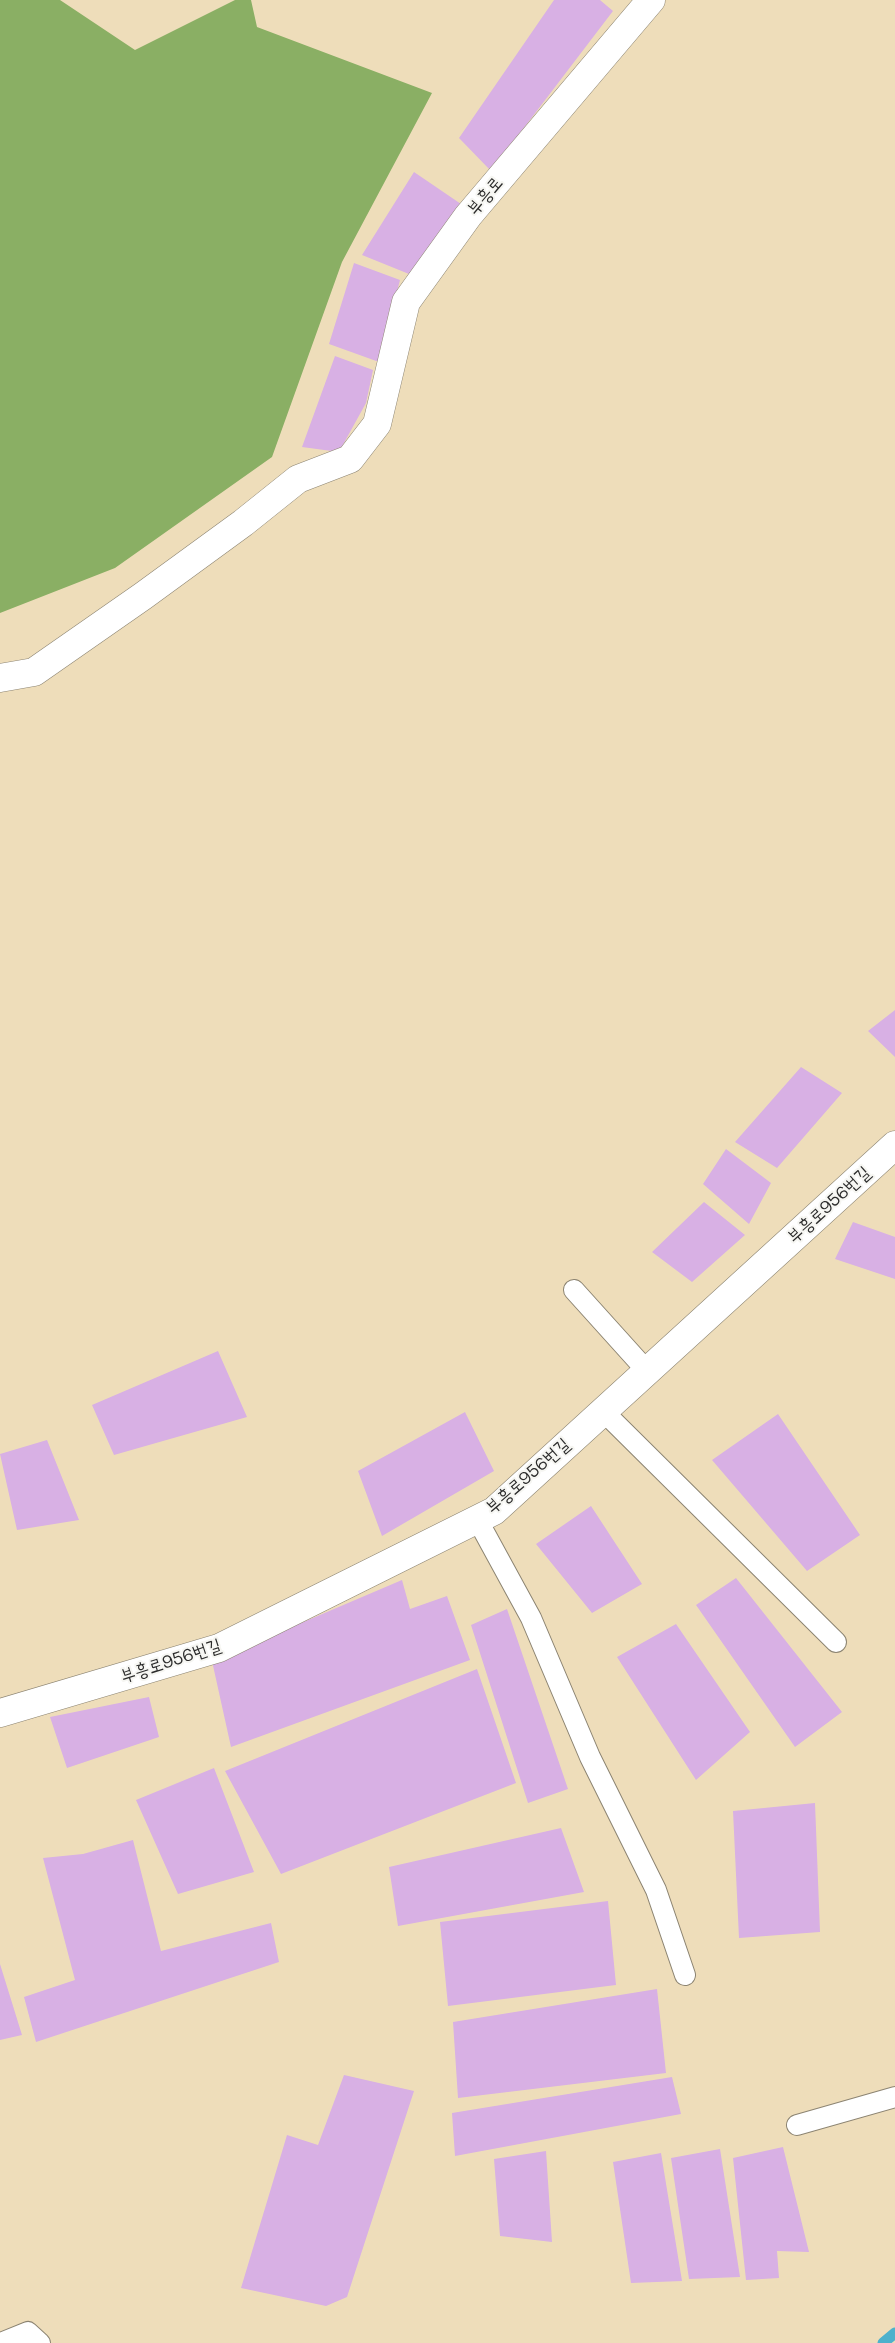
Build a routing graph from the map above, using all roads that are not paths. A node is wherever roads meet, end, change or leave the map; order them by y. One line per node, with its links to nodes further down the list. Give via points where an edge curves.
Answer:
1 (651, 0): 2 (street, 부흥로, via 468,216 406,302 377,424 350,459 298,479 166,579 34,672)
2 (0, 678)
3 (894, 1147): 5 (street, 부흥로956번길)
4 (574, 1290): 5 (lane)
5 (647, 1372): 6 (street, 부흥로956번길)
6 (603, 1411): 7 (street, 부흥로956번길, via 494,1511); 8 (lane)
7 (477, 1519): 9 (street, 부흥로956번길, via 219,1648); 10 (lane, via 531,1618 590,1757 656,1890)
8 (836, 1642)
9 (0, 1714)
10 (685, 1975)
11 (895, 2097): 12 (lane)
12 (797, 2125)
13 (0, 2343): 14 (lane, via 28,2332)
14 (40, 2343)

